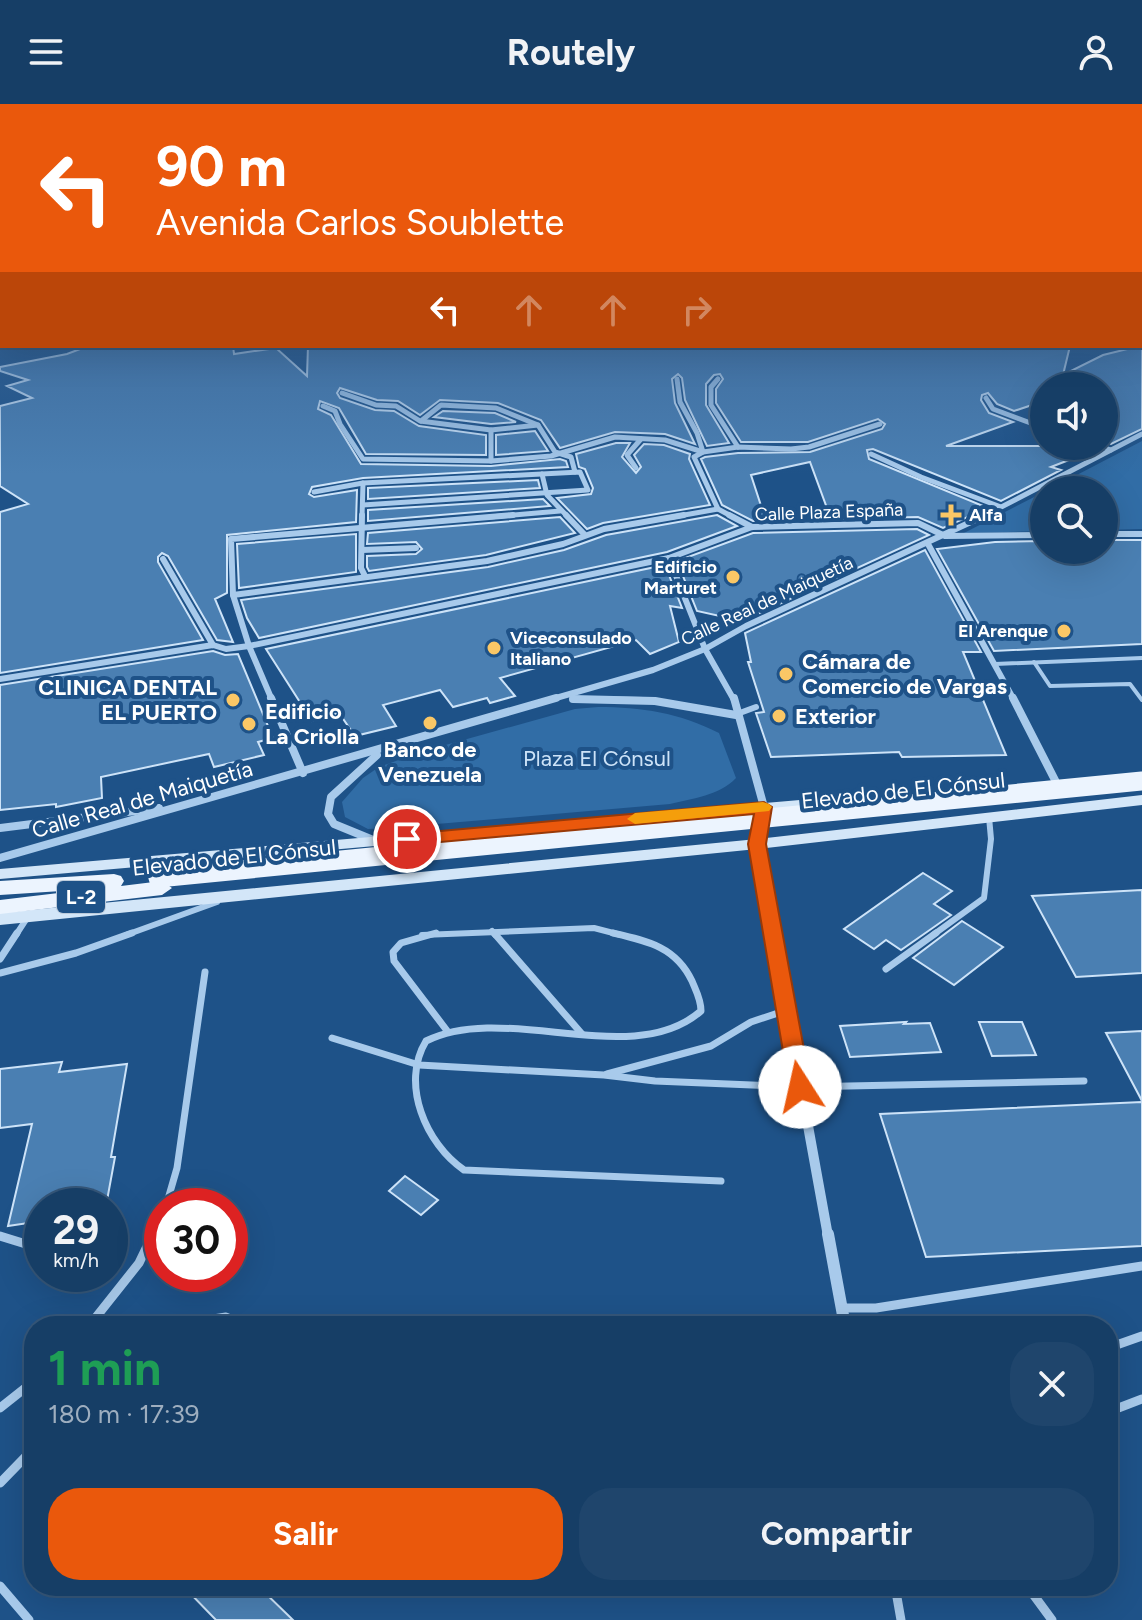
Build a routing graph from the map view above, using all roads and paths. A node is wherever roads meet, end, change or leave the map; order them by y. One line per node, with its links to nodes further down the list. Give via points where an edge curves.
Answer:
1 (677, 379): 15 (street, via 680,409)
2 (718, 379): 14 (street, via 711,387 711,405)
3 (342, 393): 6 (street, via 381,408 396,406)
4 (986, 398): 7 (street, via 993,409)
5 (323, 406): 19 (street, via 335,411 363,459)
6 (420, 421): 9 (street, via 448,405 496,408); 10 (street)
7 (1030, 423)
8 (880, 424): 14 (street, via 809,447)
9 (538, 425): 10 (street); 17 (street)
10 (491, 430): 19 (street)
11 (1142, 434): 13 (street, Calle Real de Maiquetía)
12 (641, 439): 15 (street); 17 (street, via 615,437); 20 (street, via 627,455)
13 (1118, 446)
14 (738, 447): 15 (street)
15 (703, 452): 28 (street, via 694,457)
16 (871, 454): 27 (street)
17 (561, 455): 19 (street); 21 (street, via 571,457)
18 (1092, 460): 27 (street, Calle Real de Maiquetía)
19 (491, 461)
20 (636, 468)
21 (575, 472): 22 (street); 25 (street, via 580,472 588,490)
22 (542, 474): 23 (street); 25 (street)
23 (363, 483): 24 (street); 26 (street)
24 (314, 492)
25 (547, 495): 26 (street); 29 (street)
26 (363, 505): 31 (street)
27 (1001, 507): 36 (street, Calle Real de Maiquetía)
28 (718, 509): 30 (street); 32 (street)
29 (560, 511): 31 (street); 32 (street)
30 (752, 527): 36 (street, Calle Plaza España, via 918,523); 40 (street, Calle Plaza España)
31 (362, 528): 39 (street); 43 (street, via 231,539)
32 (584, 534): 42 (street, via 563,544 487,561)
33 (1118, 534): 34 (street)
34 (1142, 534)
35 (1030, 535): 36 (street)
36 (945, 536): 37 (street, Calle Real de Maiquetía)
37 (928, 544): 46 (street, Calle Real de Maiquetía); 49 (street)
38 (416, 548): 39 (street)
39 (362, 550): 42 (street)
40 (669, 558): 45 (street, Calle Plaza España); 46 (street)
41 (163, 559): 44 (street)
42 (365, 576): 43 (street)
43 (233, 595): 45 (street)
44 (213, 645): 45 (street, Calle Plaza España); 50 (street, Calle Plaza España)
45 (249, 646): 56 (street)
46 (705, 649): 51 (street, Calle Real de Maiquetía); 54 (street, via 733,696)
47 (1142, 658): 48 (lane)
48 (1034, 662): 49 (lane); 52 (lane, via 1050,686 1130,684)
49 (995, 664): 59 (street)
50 (0, 679)
51 (560, 699): 54 (street, via 627,696); 55 (street, Calle Real de Maiquetía)
52 (1142, 700)
53 (756, 707): 54 (lane)
54 (736, 715): 63 (street)
55 (386, 749): 56 (street, Calle Real de Maiquetía); 66 (street, Calle Real de Maiquetía, via 331,797 328,814 334,824)
56 (303, 773): 62 (street, Calle Real de Maiquetía)
57 (1142, 775): 59 (street, L-2)
58 (1142, 781): 70 (main road, Elevado de El Cónsul / L-2, bridge, via 158,878)
59 (1057, 784): 63 (street, L-2)
60 (1142, 791): 72 (main road, Elevado de El Cónsul / L-2)
61 (1142, 802): 64 (street, L-2)
62 (192, 804): 65 (street); 68 (street, Calle Real de Maiquetía)
63 (764, 807): 66 (street, L-2); 67 (street)
64 (989, 817): 67 (street, L-2); 77 (lane, via 984,898)
65 (0, 828)
66 (379, 842): 69 (street, L-2)
67 (757, 844): 71 (street, L-2); 80 (street)
68 (0, 858)
69 (0, 874)
70 (0, 888)
71 (228, 898): 73 (street, L-2); 79 (lane, via 76,953)
72 (0, 907)
73 (28, 917): 74 (street, L-2); 76 (lane)
74 (0, 919)
75 (491, 930): 81 (lane, via 427,933 393,952 394,961); 82 (lane); 82 (lane, via 594,928 647,941 682,960 701,1001 701,1011 692,1019 662,1033)
76 (0, 959)
77 (886, 969)
78 (205, 972): 89 (lane)
79 (0, 973)
80 (787, 1010): 85 (lane, via 751,1022 711,1046); 87 (street)
81 (448, 1032): 82 (lane); 84 (lane, via 425,1043)
82 (582, 1034)
83 (332, 1038): 84 (lane)
84 (419, 1065): 85 (lane); 88 (lane, via 421,1120 453,1164 464,1170)
85 (604, 1075): 87 (lane)
86 (1084, 1081): 87 (lane)
87 (800, 1087): 94 (street)
88 (721, 1181)
89 (171, 1188)
90 (0, 1236): 91 (lane)
91 (24, 1243)
92 (144, 1253): 95 (lane)
93 (1142, 1266): 94 (lane, via 876,1308)
94 (841, 1308): 96 (street)
95 (97, 1316)
96 (843, 1316)
97 (1142, 1336): 98 (lane)
98 (1118, 1344)
99 (24, 1389): 101 (lane)
100 (1142, 1399): 102 (lane)
101 (0, 1408)
102 (1118, 1408)
103 (24, 1458): 104 (lane)
104 (0, 1483)
105 (0, 1586): 108 (lane)
106 (897, 1596): 109 (lane)
107 (1034, 1596): 110 (lane)
108 (29, 1620)
109 (901, 1620)
110 (1052, 1620)

